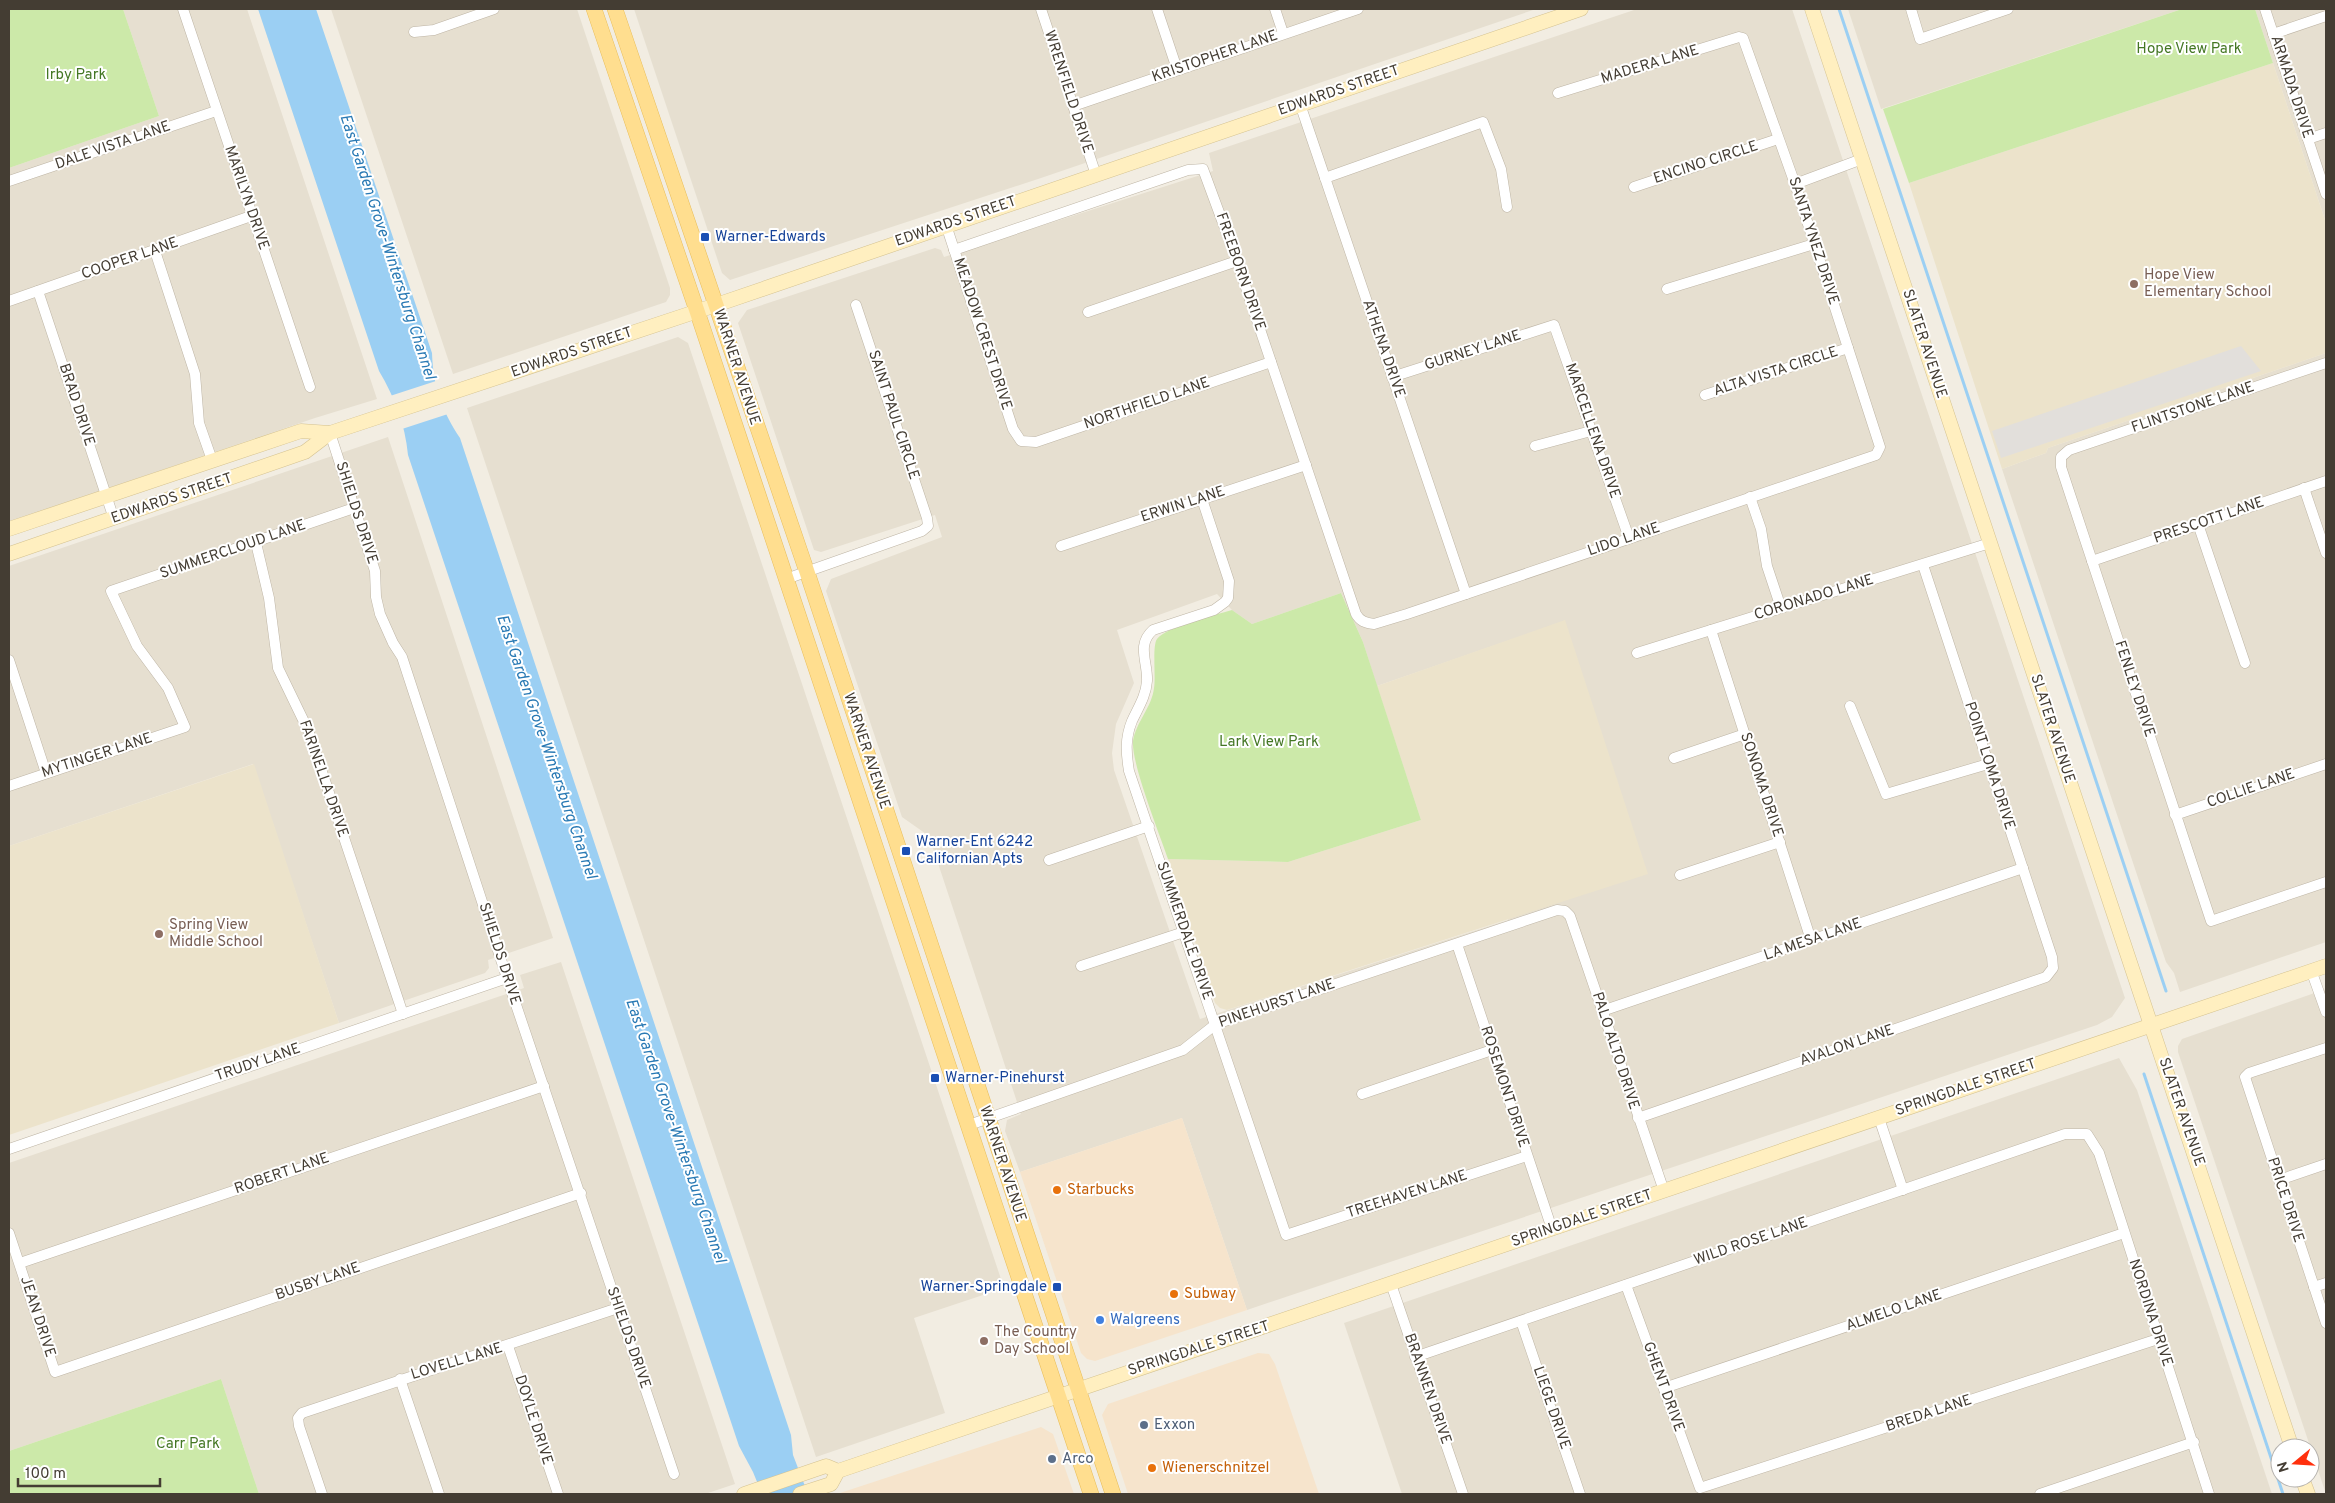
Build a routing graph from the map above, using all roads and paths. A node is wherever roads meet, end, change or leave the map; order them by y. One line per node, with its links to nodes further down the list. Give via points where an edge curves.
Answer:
1 (183, 9): 26 (street, MARILYN DRIVE)
2 (494, 9): 16 (street, via 434,30)
3 (594, 9): 21 (main road, WARNER AVENUE)
4 (604, 9): 20 (main road, via 616,42)
5 (615, 9): 20 (main road, WARNER AVENUE)
6 (1041, 9): 25 (street, WRENFIELD DRIVE)
7 (1157, 9): 22 (street)
8 (1275, 9): 17 (street)
9 (1358, 9): 17 (street, KRISTOPHER LANE)
10 (1581, 9): 24 (street, EDWARDS STREET)
11 (1812, 9): 31 (street, SLATER AVENUE)
12 (1911, 9): 13 (street, via 1920,38)
13 (2008, 9)
14 (2265, 9): 18 (street, ARMADA DRIVE)
15 (2326, 16): 18 (street)
16 (414, 32)
17 (1283, 34): 22 (street, KRISTOPHER LANE)
18 (2273, 34): 30 (street, ARMADA DRIVE)
19 (1742, 37): 23 (street, MADERA LANE); 29 (street, SANTA YNEZ DRIVE)
20 (628, 49): 27 (main road, WARNER AVENUE)
21 (609, 55): 27 (main road, via 625,67 637,103); 50 (main road, WARNER AVENUE)
22 (1177, 69): 25 (street, KRISTOPHER LANE)
23 (1558, 93)
24 (1300, 104): 32 (street, EDWARDS STREET); 33 (street, ATHENA DRIVE)
25 (1073, 106): 32 (street, WRENFIELD DRIVE)
26 (216, 111): 34 (street, DALE VISTA LANE); 39 (street, MARILYN DRIVE)
27 (654, 126): 48 (main road, WARNER AVENUE)
28 (2326, 133): 30 (street)
29 (1778, 138): 35 (street, SANTA YNEZ DRIVE); 36 (street, ENCINO CIRCLE)
30 (2308, 139): 37 (street, ARMADA DRIVE)
31 (1862, 159): 35 (street); 78 (street, SLATER AVENUE)
32 (1096, 175): 40 (street, EDWARDS STREET)
33 (1325, 178): 38 (street, via 1483,122 1501,169); 56 (street, ATHENA DRIVE)
34 (9, 181)
35 (1795, 184): 41 (street, SANTA YNEZ DRIVE)
36 (1634, 187)
37 (2326, 194)
38 (1507, 207)
39 (251, 216): 43 (street, COOPER LANE); 57 (street, MARILYN DRIVE)
40 (946, 226): 42 (street, MEADOW CREST DRIVE); 48 (street, EDWARDS STREET)
41 (1814, 244): 45 (street); 53 (street, SANTA YNEZ DRIVE)
42 (954, 250): 44 (street, FREEBORN DRIVE, via 1196,168 1203,169 1206,174); 61 (street, MEADOW CREST DRIVE, via 1013,429)
43 (155, 251): 46 (street, COOPER LANE); 65 (street, via 195,374 199,423)
44 (1237, 261): 51 (street); 54 (street, FREEBORN DRIVE)
45 (1667, 289)
46 (38, 291): 47 (street, COOPER LANE); 69 (street, BRAD DRIVE)
47 (9, 301)
48 (716, 305): 50 (street, EDWARDS STREET); 84 (main road, WARNER AVENUE)
49 (856, 305): 84 (street, SAINT PAUL CIRCLE, via 928,526 872,550)
50 (697, 312): 60 (street, EDWARDS STREET); 85 (main road, WARNER AVENUE)
51 (1088, 312)
52 (1554, 325): 56 (street, GURNEY LANE); 59 (street, MARCELLENA DRIVE)
53 (1848, 348): 58 (street, ALTA VISTA CIRCLE); 63 (street, SANTA YNEZ DRIVE)
54 (1271, 362): 61 (street, NORTHFIELD LANE, via 1036,442); 66 (street, FREEBORN DRIVE)
55 (2326, 363): 64 (street, FLINTSTONE LANE, via 2069,450)
56 (1392, 377): 86 (street, ATHENA DRIVE)
57 (310, 387)
58 (1705, 395)
59 (1591, 431): 62 (street); 76 (street, MARCELLENA DRIVE)
60 (330, 433): 65 (street, EDWARDS STREET, via 301,431); 72 (street, SHIELDS DRIVE); 73 (street, EDWARDS STREET, via 305,452)
61 (1021, 442)
62 (1535, 446)
63 (1880, 447): 70 (street, LIDO LANE, via 1876,455 1867,459)
64 (2061, 457): 82 (street, FENLEY DRIVE, via 2060,467)
65 (212, 460): 69 (street, EDWARDS STREET)
66 (1306, 465): 71 (street, ERWIN LANE); 88 (street, FREEBORN DRIVE, via 1356,614)
67 (2326, 480): 68 (street, PRESCOTT LANE)
68 (2304, 488): 74 (street, PRESCOTT LANE); 80 (street)
69 (106, 495): 73 (street, BRAD DRIVE); 75 (street, EDWARDS STREET)
70 (1750, 497): 76 (street, LIDO LANE); 87 (street)
71 (1202, 499): 79 (street, ERWIN LANE); 102 (street, SUMMERDALE DRIVE, via 1229,581 1228,598 1214,610 1153,630 1143,646 1147,683 1127,740 1129,770)
72 (354, 508): 77 (street, SUMMERCLOUD LANE); 116 (street, SHIELDS DRIVE, via 375,571 380,614 402,657)
73 (114, 519): 81 (street, EDWARDS STREET)
74 (2198, 524): 82 (street, PRESCOTT LANE); 92 (street)
75 (9, 529)
76 (1629, 538): 86 (street, LIDO LANE)
77 (256, 543): 94 (street, SUMMERCLOUD LANE, via 111,591 137,646 168,688); 119 (street, FARINELLA DRIVE, via 269,598 278,668 308,730)
78 (1990, 543): 83 (street, CORONADO LANE); 121 (street, SLATER AVENUE)
79 (1061, 546)
80 (2326, 553)
81 (9, 554)
82 (2092, 561): 101 (street, FENLEY DRIVE)
83 (1923, 565): 87 (street, CORONADO LANE); 97 (street, POINT LOMA DRIVE)
84 (806, 572): 85 (street); 126 (main road, WARNER AVENUE)
85 (786, 579): 129 (main road, WARNER AVENUE)
86 (1466, 594): 88 (street, LIDO LANE, via 1380,623)
87 (1781, 608): 89 (street, CORONADO LANE)
88 (1363, 622)
89 (1711, 630): 90 (street, CORONADO LANE); 95 (street, SONOMA DRIVE)
90 (1637, 653)
91 (9, 660): 99 (street)
92 (2244, 663)
93 (1850, 706): 97 (street, via 1886,794)
94 (185, 727): 99 (street, MYTINGER LANE)
95 (1745, 734): 96 (street); 103 (street, SONOMA DRIVE)
96 (1674, 758)
97 (1988, 764): 105 (street, POINT LOMA DRIVE)
98 (2326, 764): 101 (street, COLLIE LANE)
99 (46, 773): 100 (street, MYTINGER LANE)
100 (9, 786)
101 (2175, 815): 107 (street, FENLEY DRIVE, via 2211,921)
102 (1148, 826): 104 (street); 109 (street, SUMMERDALE DRIVE)
103 (1780, 842): 106 (street); 110 (street, SONOMA DRIVE)
104 (1049, 860)
105 (2023, 868): 110 (street, LA MESA LANE); 114 (street, POINT LOMA DRIVE)
106 (1680, 875)
107 (2326, 882)
108 (1565, 911): 111 (street, PINEHURST LANE, via 1557,910); 117 (street, PALO ALTO DRIVE, via 1570,916)
109 (1184, 932): 112 (street); 120 (street, SUMMERDALE DRIVE)
110 (1811, 940): 117 (street, LA MESA LANE)
111 (1458, 944): 120 (street, PINEHURST LANE); 123 (street, ROSEMONT DRIVE)
112 (1081, 966)
113 (2326, 966): 115 (street, SPRINGDALE STREET)
114 (2053, 968): 127 (street, AVALON LANE, via 2046,977)
115 (2311, 970): 118 (street); 121 (street, SPRINGDALE STREET)
116 (507, 978): 119 (street, TRUDY LANE); 124 (street, SHIELDS DRIVE)
117 (1602, 1011): 127 (street, PALO ALTO DRIVE)
118 (2326, 1012)
119 (402, 1014): 131 (street, TRUDY LANE)
120 (1216, 1024): 126 (street, PINEHURST LANE, via 1183,1050); 142 (street, SUMMERDALE DRIVE)
121 (2151, 1025): 128 (street, SPRINGDALE STREET); 160 (street, SLATER AVENUE)
122 (2326, 1048): 134 (street, PRICE DRIVE, via 2249,1073 2246,1077)
123 (1492, 1050): 125 (street); 132 (street, ROSEMONT DRIVE)
124 (544, 1086): 137 (street, SHIELDS DRIVE); 143 (street, ROBERT LANE)
125 (1362, 1094)
126 (988, 1118): 129 (street, PINEHURST LANE); 144 (main road, WARNER AVENUE)
127 (1638, 1118): 136 (street, PALO ALTO DRIVE)
128 (1879, 1118): 135 (street); 136 (street, SPRINGDALE STREET)
129 (969, 1125): 138 (main road, WARNER AVENUE)
130 (2087, 1134): 135 (street, WILD ROSE LANE, via 2065,1134); 141 (street, NORDINA DRIVE, via 2099,1153)
131 (9, 1149)
132 (1527, 1156): 139 (street, ROSEMONT DRIVE); 142 (street, TREEHAVEN LANE)
133 (2326, 1164): 134 (street)
134 (2279, 1180): 148 (street, PRICE DRIVE)
135 (1903, 1190): 147 (street, WILD ROSE LANE)
136 (1664, 1191): 139 (street, SPRINGDALE STREET)
137 (580, 1193): 149 (street, SHIELDS DRIVE); 155 (street, BUSBY LANE)
138 (995, 1204): 144 (main road, via 1009,1223 1026,1270); 159 (main road, WARNER AVENUE)
139 (1552, 1229): 146 (street, SPRINGDALE STREET)
140 (9, 1233): 143 (street, JEAN DRIVE)
141 (2124, 1233): 152 (street, NORDINA DRIVE); 157 (street, ALMELO LANE)
142 (1286, 1235)
143 (20, 1263): 155 (street, JEAN DRIVE)
144 (1037, 1270): 158 (main road, WARNER AVENUE)
145 (2326, 1283): 148 (street)
146 (1391, 1284): 154 (street, BRANNEN DRIVE); 158 (street, SPRINGDALE STREET)
147 (1626, 1285): 150 (street, WILD ROSE LANE); 157 (street, GHENT DRIVE)
148 (2314, 1287): 151 (street, PRICE DRIVE)
149 (618, 1308): 153 (street, LOVELL LANE); 163 (street, SHIELDS DRIVE)
150 (1521, 1321): 154 (street, WILD ROSE LANE); 173 (street, LIEGE DRIVE)
151 (2326, 1323)
152 (2158, 1339): 161 (street, NORDINA DRIVE); 164 (street, BREDA LANE)
153 (508, 1346): 156 (street, LOVELL LANE); 168 (street, DOYLE DRIVE)
154 (1415, 1357): 172 (street, BRANNEN DRIVE)
155 (54, 1372)
156 (400, 1379): 166 (street, LOVELL LANE, via 302,1413 298,1418); 167 (street)
157 (1664, 1388): 164 (street, GHENT DRIVE)
158 (1077, 1390): 159 (street, SPRINGDALE STREET); 171 (main road, WARNER AVENUE)
159 (1059, 1396): 162 (street, SPRINGDALE STREET); 170 (main road, WARNER AVENUE)
160 (2289, 1438)
161 (2194, 1442): 174 (street); 175 (street, NORDINA DRIVE)
162 (838, 1471): 165 (street, SPRINGDALE STREET, via 826,1466); 169 (street, SPRINGDALE STREET, via 830,1484)
163 (674, 1474)
164 (1700, 1488)
165 (750, 1492)
166 (322, 1494)
167 (440, 1494)
168 (558, 1494)
169 (800, 1494)
170 (1091, 1494)
171 (1113, 1494)
172 (1463, 1494)
173 (1580, 1494)
174 (2040, 1494)
175 (2210, 1494)

